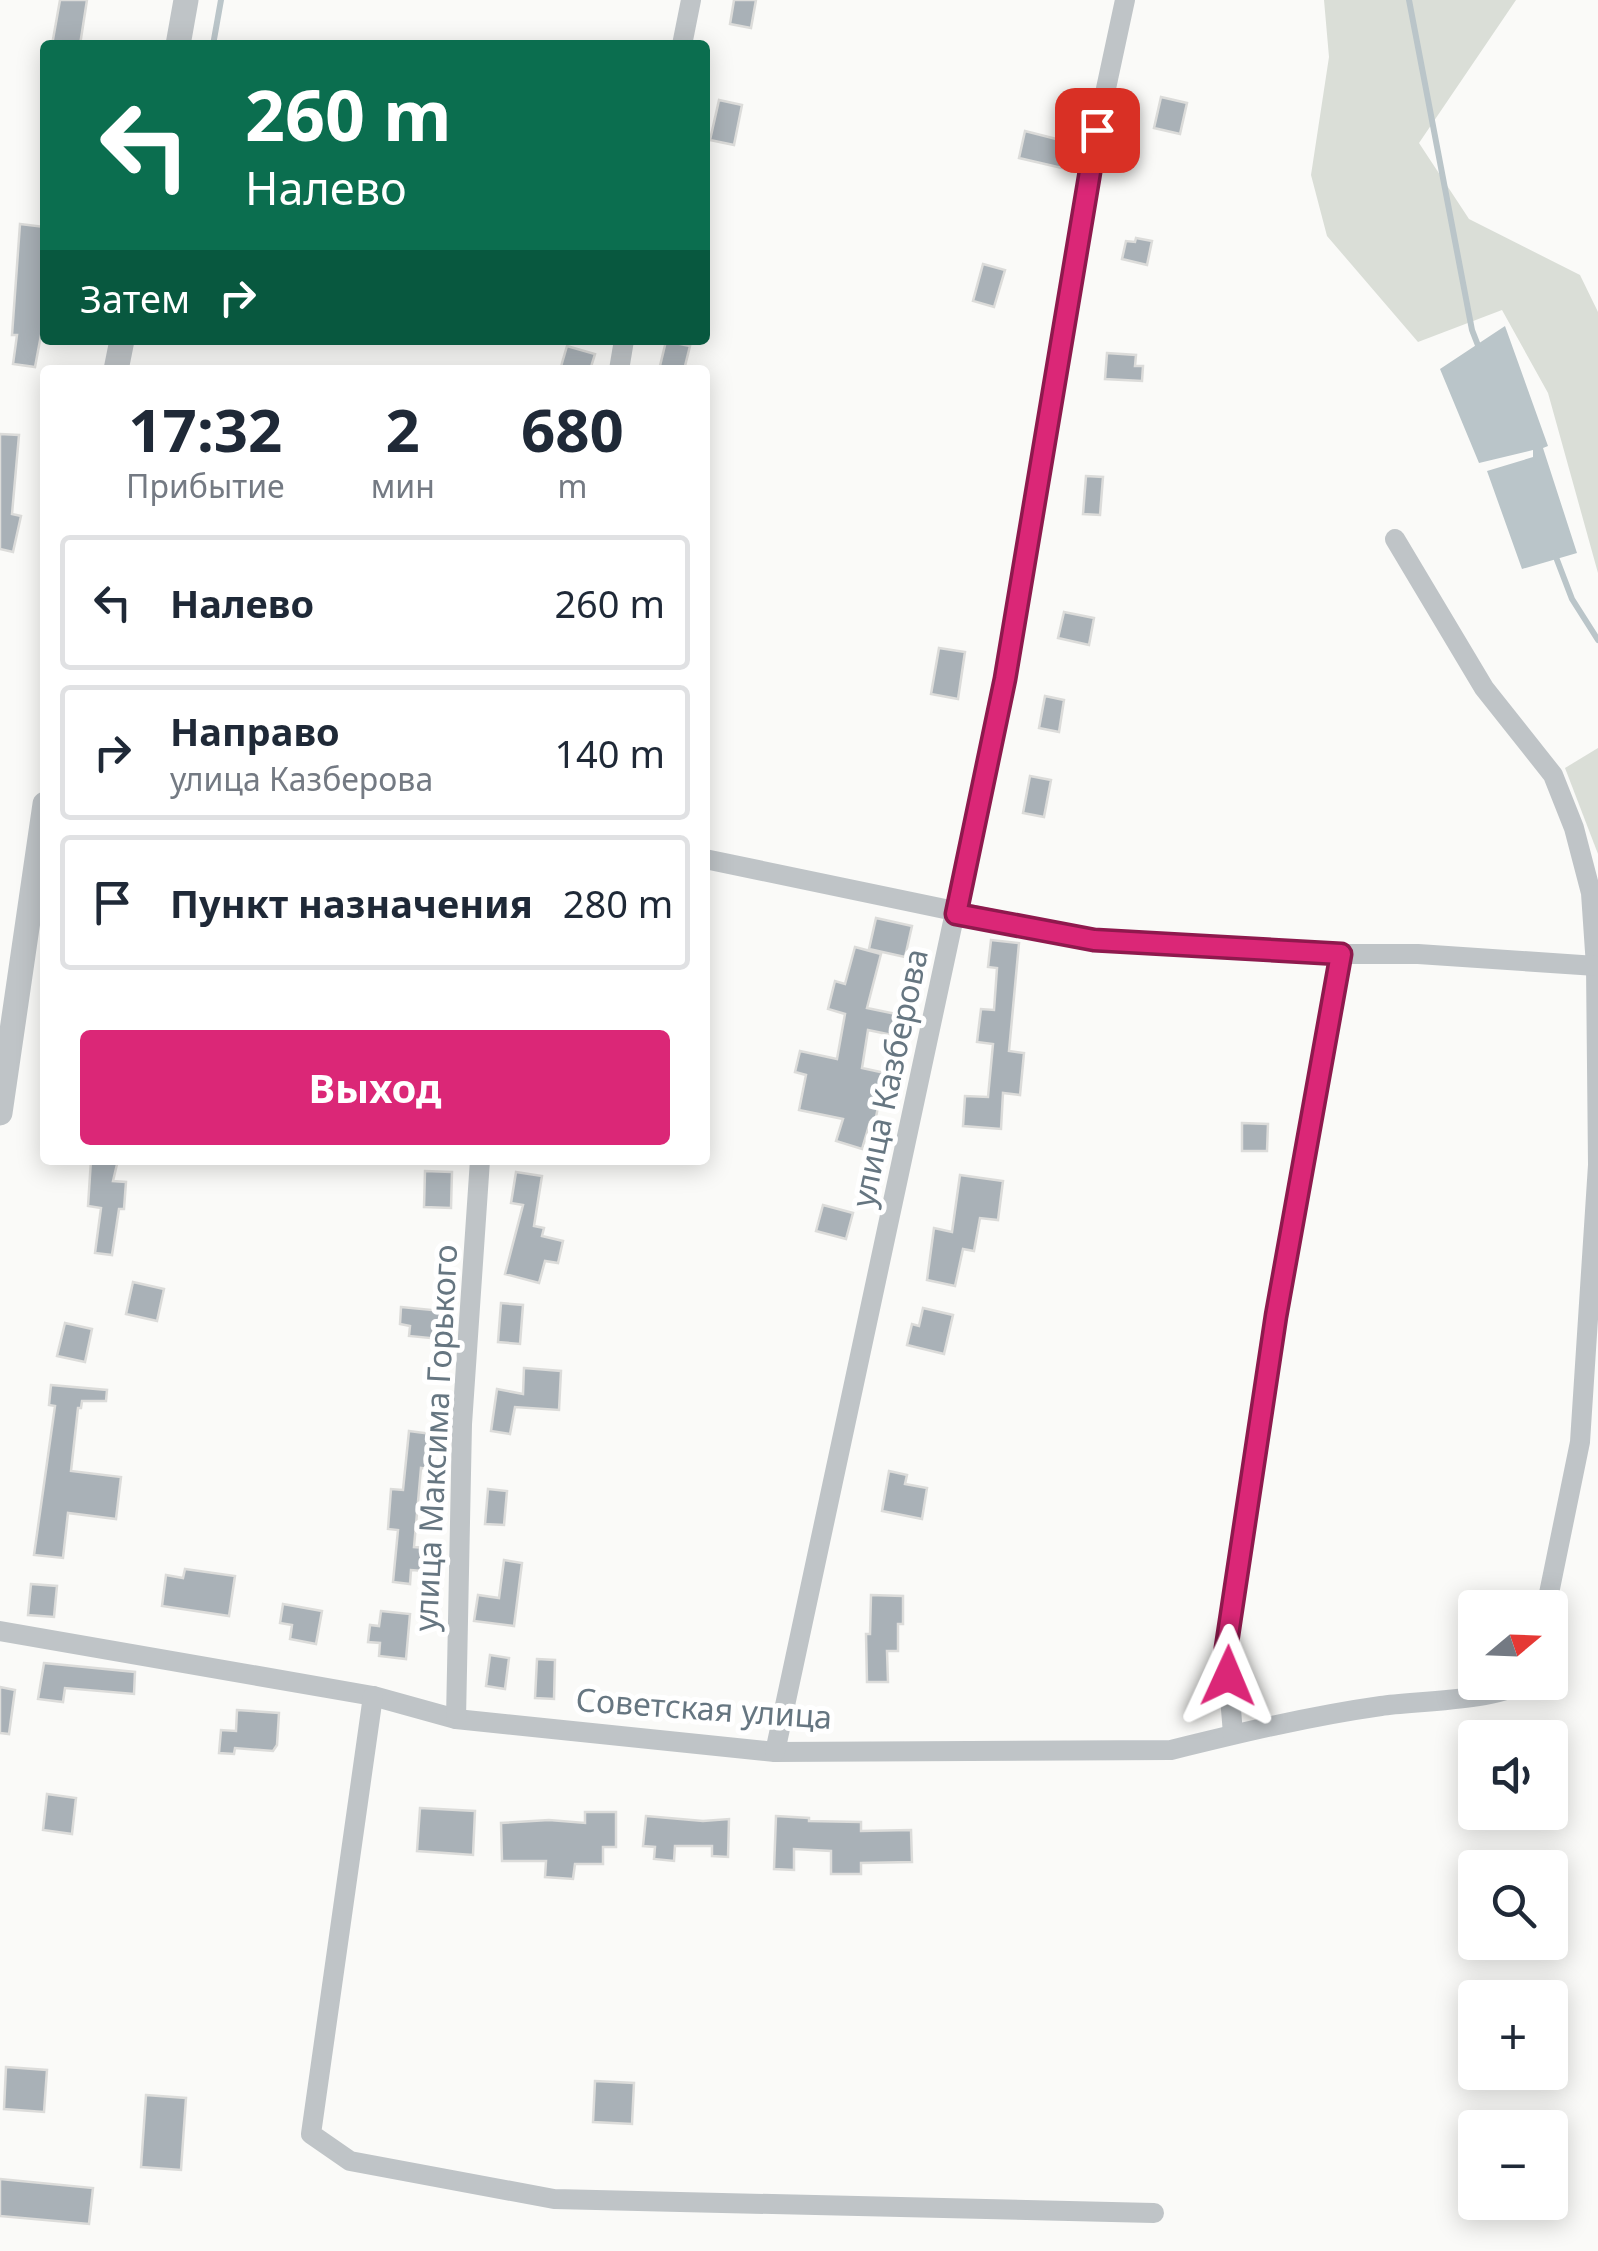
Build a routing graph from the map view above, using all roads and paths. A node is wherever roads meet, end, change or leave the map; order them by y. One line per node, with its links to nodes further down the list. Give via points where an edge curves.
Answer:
1 (186, 0): 4 (street)
2 (691, 0): 5 (street)
3 (1126, 0): 9 (street, улица Казберова, via 1090,163 1005,679)
4 (179, 40)
5 (683, 40)
6 (1395, 539): 11 (street, via 1484,688 1553,775 1591,893)
7 (40, 838): 12 (street)
8 (710, 860): 9 (street)
9 (956, 914): 10 (street, via 1094,940); 20 (street, улица Казберова)
10 (1341, 954): 11 (street); 19 (street, via 1226,1648)
11 (1596, 966): 14 (street, via 1598,1165 1580,1442)
12 (0, 1113)
13 (480, 1165): 18 (street, улица Максима Горького, via 462,1424)
14 (1550, 1590)
15 (0, 1631): 16 (street, Советская улица)
16 (373, 1696): 18 (street, Советская улица); 21 (street, via 312,2134 350,2160 554,2199)
17 (1458, 1697): 19 (street, Советская улица)
18 (456, 1719): 20 (street, Советская улица)
19 (1233, 1734): 20 (street, Советская улица, via 1170,1750)
20 (775, 1752)
21 (1154, 2214)

